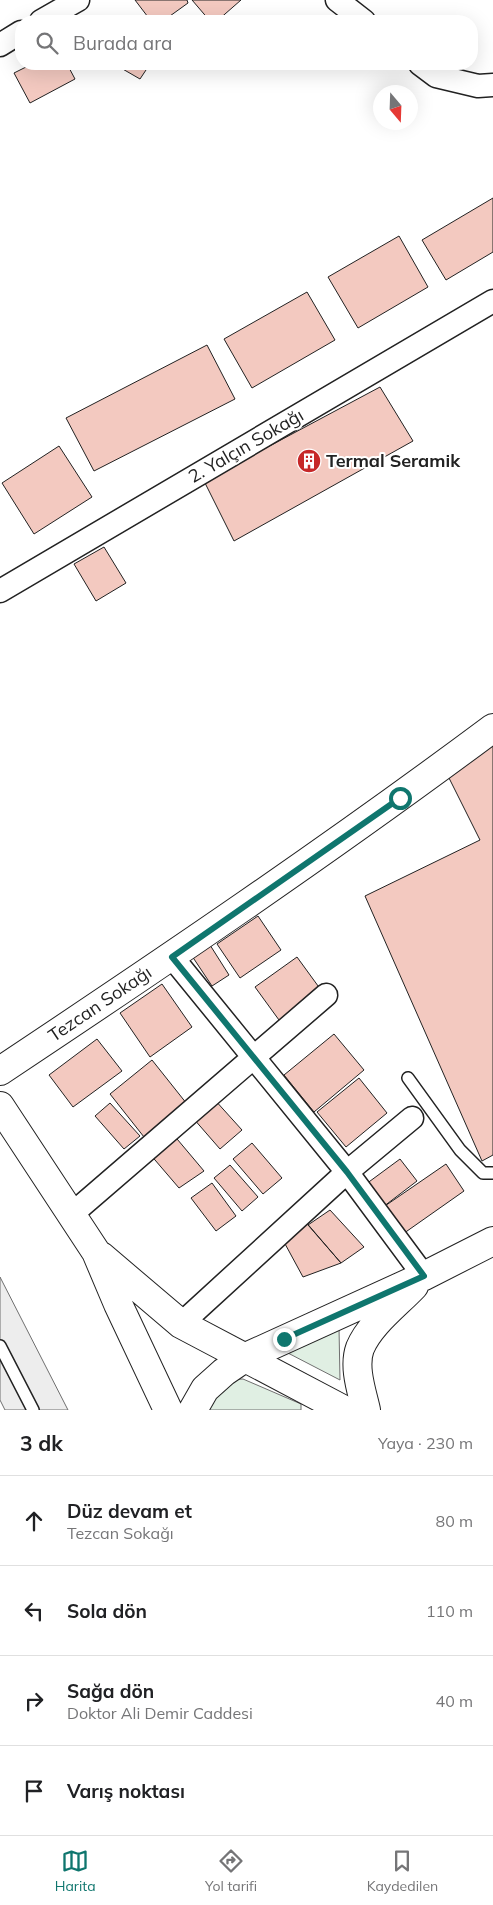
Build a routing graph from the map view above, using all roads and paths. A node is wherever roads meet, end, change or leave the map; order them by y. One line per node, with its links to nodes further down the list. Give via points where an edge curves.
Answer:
1 (78, 0): 3 (street)
2 (346, 2): 4 (street)
3 (52, 15)
4 (358, 15)
5 (15, 35): 6 (street)
6 (0, 44)
7 (428, 70): 8 (street, via 436,76 478,86)
8 (493, 84)
9 (493, 301): 10 (street, 2. Yalçın Sokağı)
10 (0, 591)
11 (493, 728): 12 (street, Tezcan Sokağı, via 400,798)
12 (172, 957): 14 (street); 15 (street, Tezcan Sokağı)
13 (326, 995): 14 (street)
14 (253, 1056): 19 (street); 21 (street)
15 (0, 1071)
16 (408, 1078): 20 (lane, via 460,1150 483,1173)
17 (0, 1106): 21 (street)
18 (412, 1118): 19 (street)
19 (347, 1172): 24 (street); 25 (street)
20 (493, 1173)
21 (72, 1214): 23 (street)
22 (493, 1241): 24 (street)
23 (96, 1252): 25 (street); 29 (street)
24 (424, 1276): 27 (street); 32 (street, via 371,1331 360,1349 358,1366)
25 (181, 1324): 27 (street)
26 (0, 1346): 28 (lane)
27 (246, 1357): 30 (street, via 205,1389); 31 (street)
28 (32, 1410)
29 (168, 1410)
30 (193, 1410)
31 (344, 1410)
32 (366, 1410)

